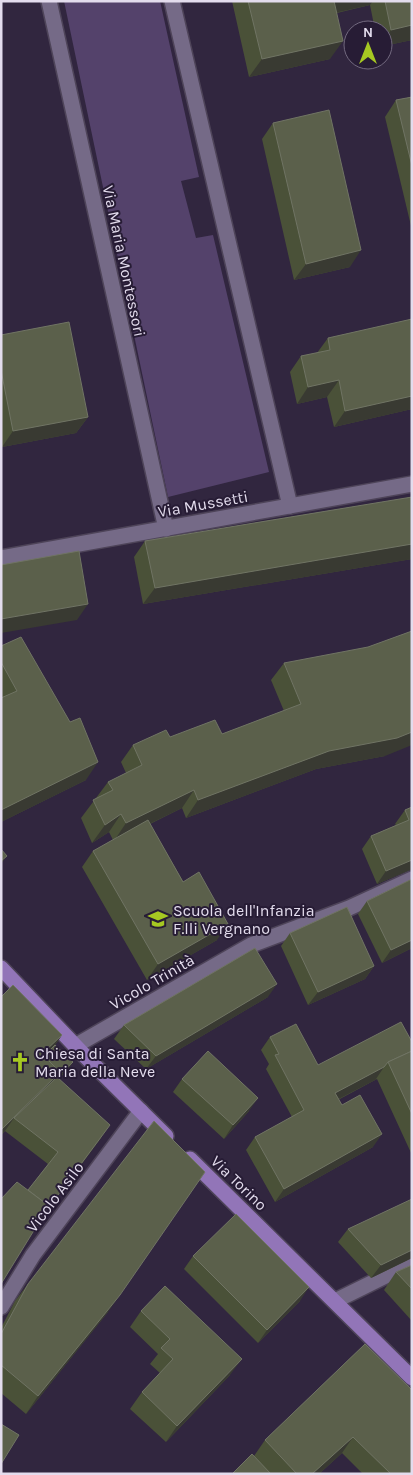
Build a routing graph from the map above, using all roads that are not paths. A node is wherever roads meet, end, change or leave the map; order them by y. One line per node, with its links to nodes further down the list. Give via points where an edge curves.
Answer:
1 (49, 1): 5 (street, Via Maria Montessori)
2 (172, 1): 4 (street)
3 (412, 484): 4 (street, Via Mussetti)
4 (290, 506): 5 (street, Via Mussetti)
5 (166, 529): 6 (street, Via Mussetti)
6 (1, 558)
7 (412, 879): 9 (street, Vicolo Trinità, via 349,908 251,945)
8 (2, 969): 9 (main road, Via Torino)
9 (75, 1046): 10 (main road, Via Torino)
10 (141, 1111): 12 (main road, Via Torino); 13 (street, Vicolo Asilo, via 33,1255)
11 (412, 1263): 12 (street)
12 (334, 1301): 14 (main road, Via Torino)
13 (1, 1307)
14 (412, 1378)

